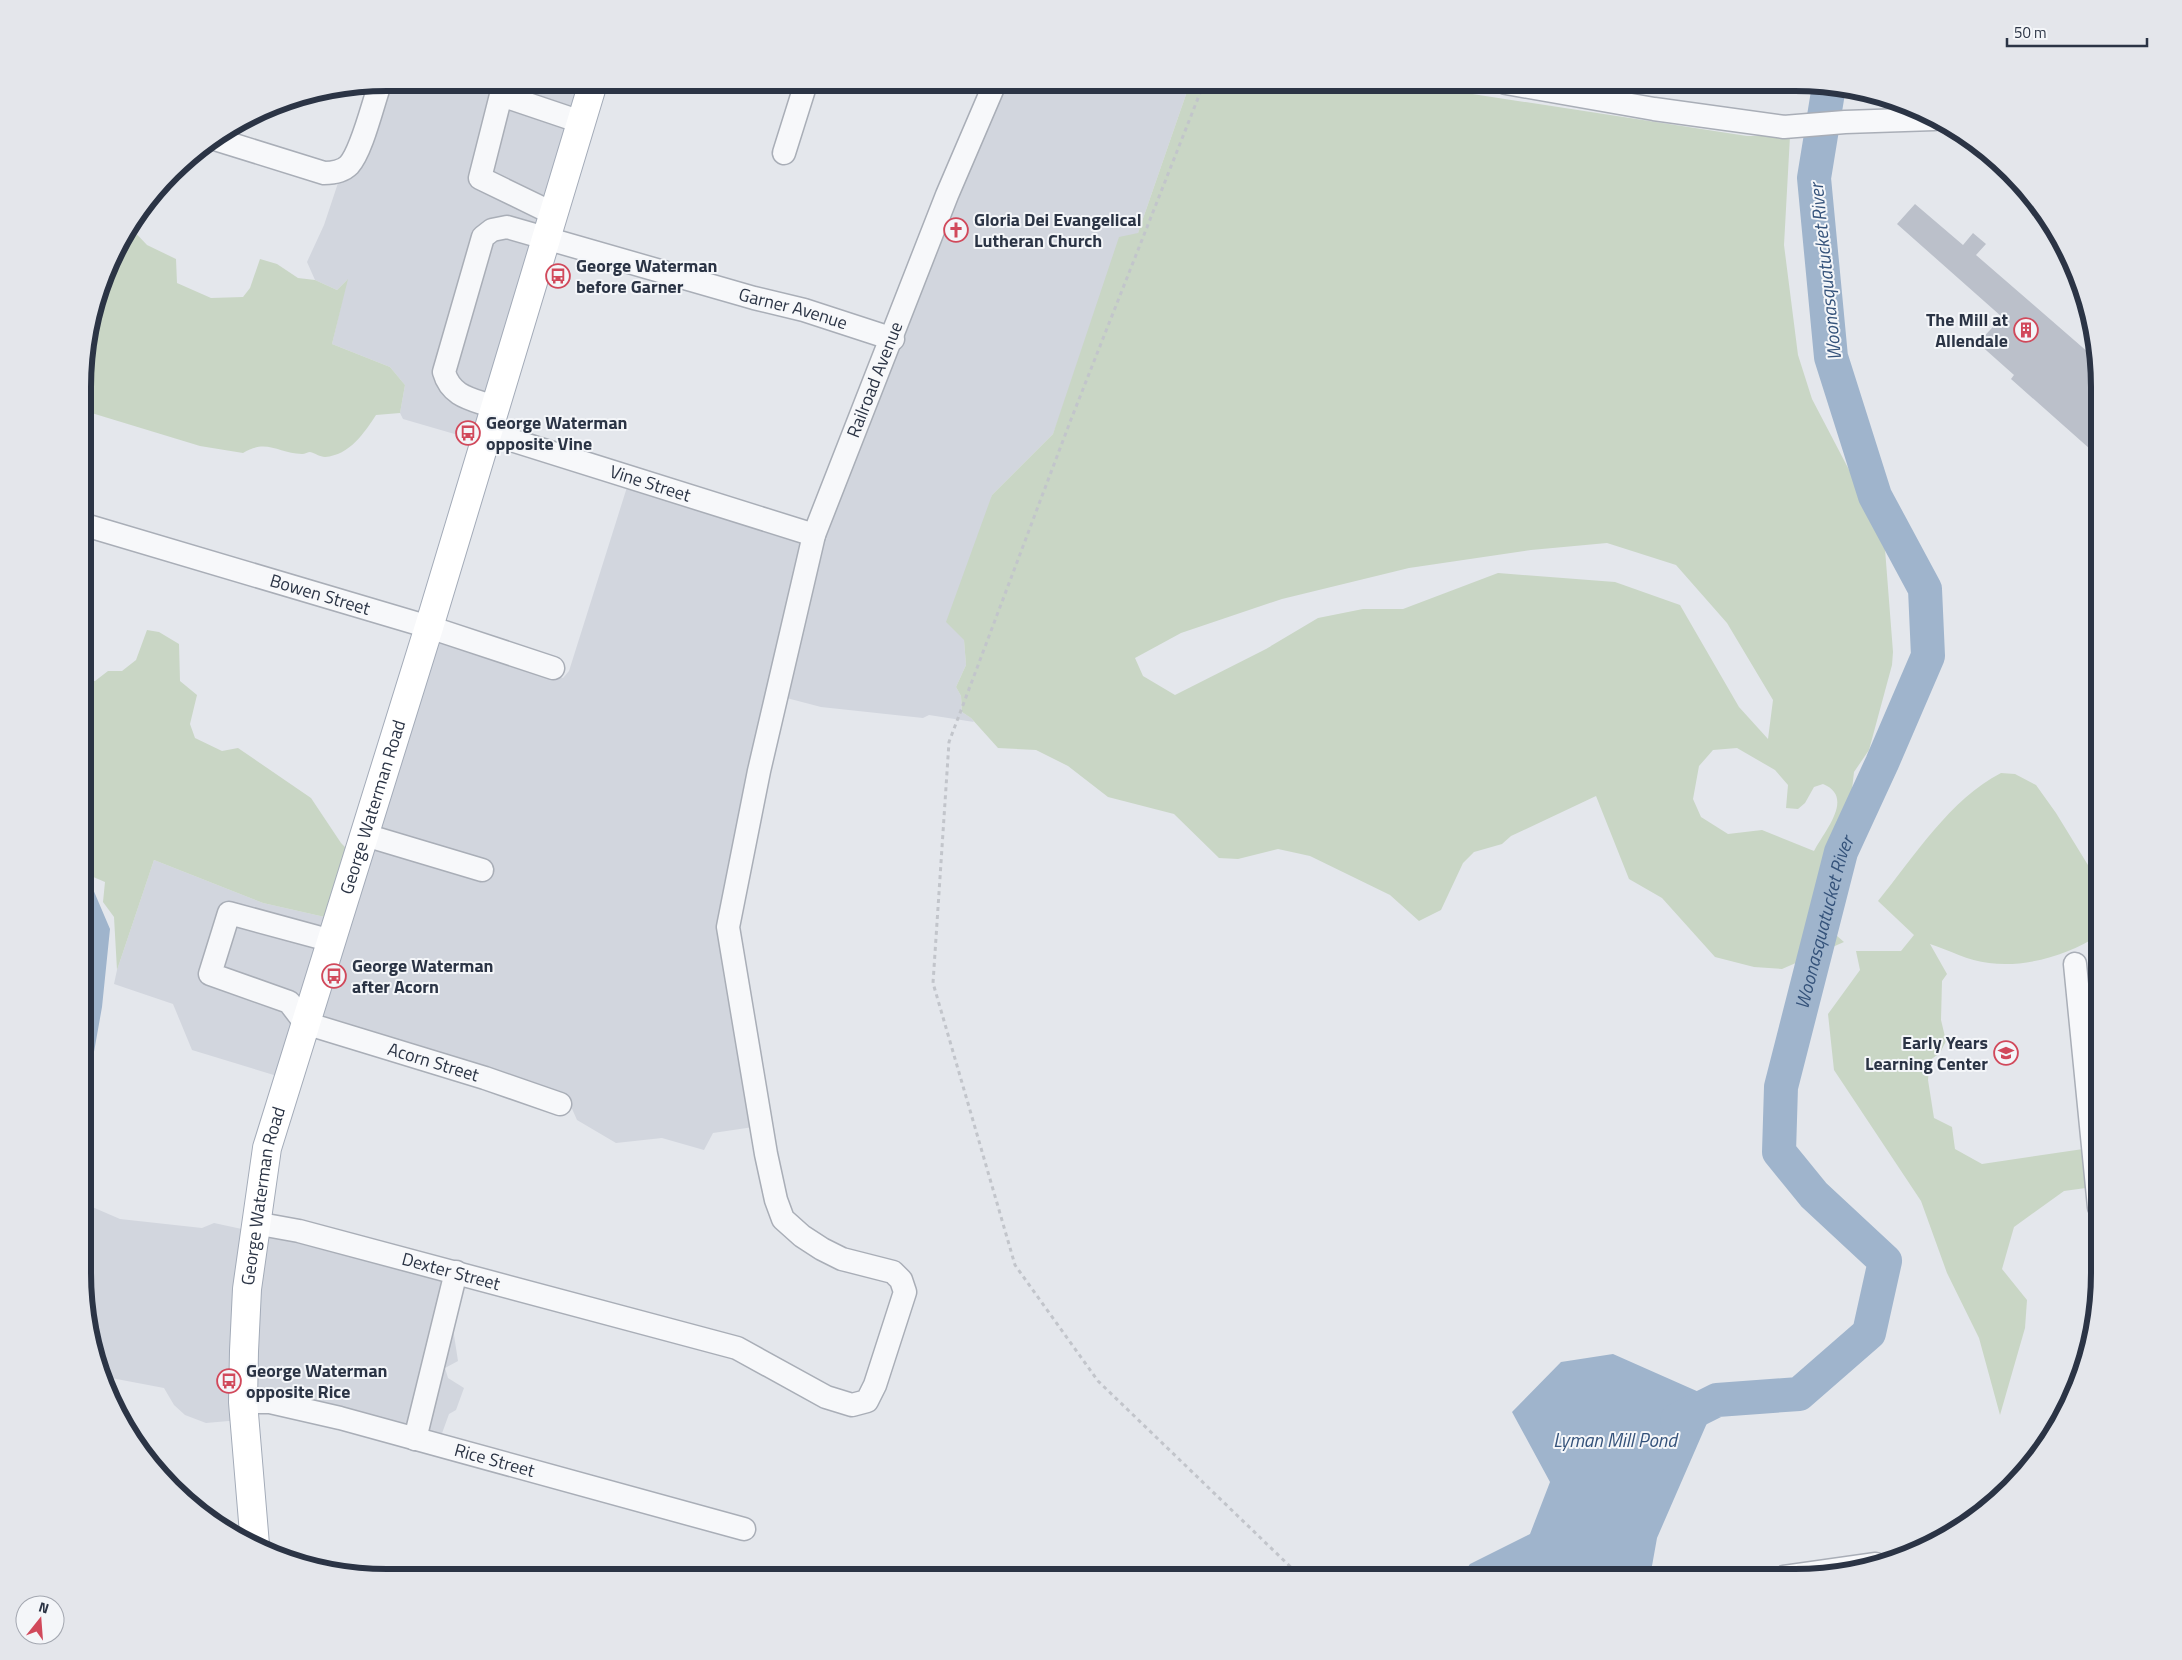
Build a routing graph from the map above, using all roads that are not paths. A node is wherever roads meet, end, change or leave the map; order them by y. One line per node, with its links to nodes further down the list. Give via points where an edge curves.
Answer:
1 (377, 91): 8 (street, via 356,154 349,166 337,173 324,173)
2 (591, 91): 7 (main road, George Waterman Road)
3 (803, 91): 9 (street)
4 (992, 91): 11 (street, Railroad Avenue)
5 (1553, 91): 6 (street, via 1784,127)
6 (1922, 120)
7 (581, 122): 10 (main road, George Waterman Road); 10 (street, via 501,95 480,178)
8 (222, 141)
9 (784, 153)
10 (551, 226): 11 (street, Garner Avenue, via 754,298 804,310); 12 (main road, George Waterman Road); 12 (street, Vine Street, via 492,230 483,237 444,372 447,384)
11 (893, 339): 14 (street, Railroad Avenue)
12 (490, 420): 14 (street, Vine Street); 15 (main road, George Waterman Road)
13 (91, 526): 15 (street, Bowen Street)
14 (814, 535): 17 (street, Railroad Avenue)
15 (428, 627): 16 (street, Bowen Street); 18 (main road, George Waterman Road)
16 (553, 668)
17 (780, 683): 27 (street, Dexter Street, via 728,926 766,1154 783,1219 822,1249 842,1259 893,1272 905,1292 867,1401 852,1405 826,1397 737,1348)
18 (364, 835): 19 (street); 20 (main road, George Waterman Road)
19 (482, 870)
20 (332, 940): 22 (main road, George Waterman Road); 22 (street, via 229,913 210,974 289,1002)
21 (2075, 964): 23 (street)
22 (305, 1023): 25 (street, Acorn Street); 26 (main road, George Waterman Road, via 267,1148)
23 (2090, 1052): 24 (street)
24 (2091, 1069)
25 (560, 1104)
26 (255, 1223): 27 (street, Dexter Street, via 299,1231); 28 (main road, George Waterman Road, via 247,1289)
27 (456, 1272): 29 (street)
28 (243, 1402): 29 (street, Rice Street, via 270,1402); 31 (main road, George Waterman Road)
29 (415, 1439): 30 (street, Rice Street)
30 (744, 1529)
31 (254, 1537)

